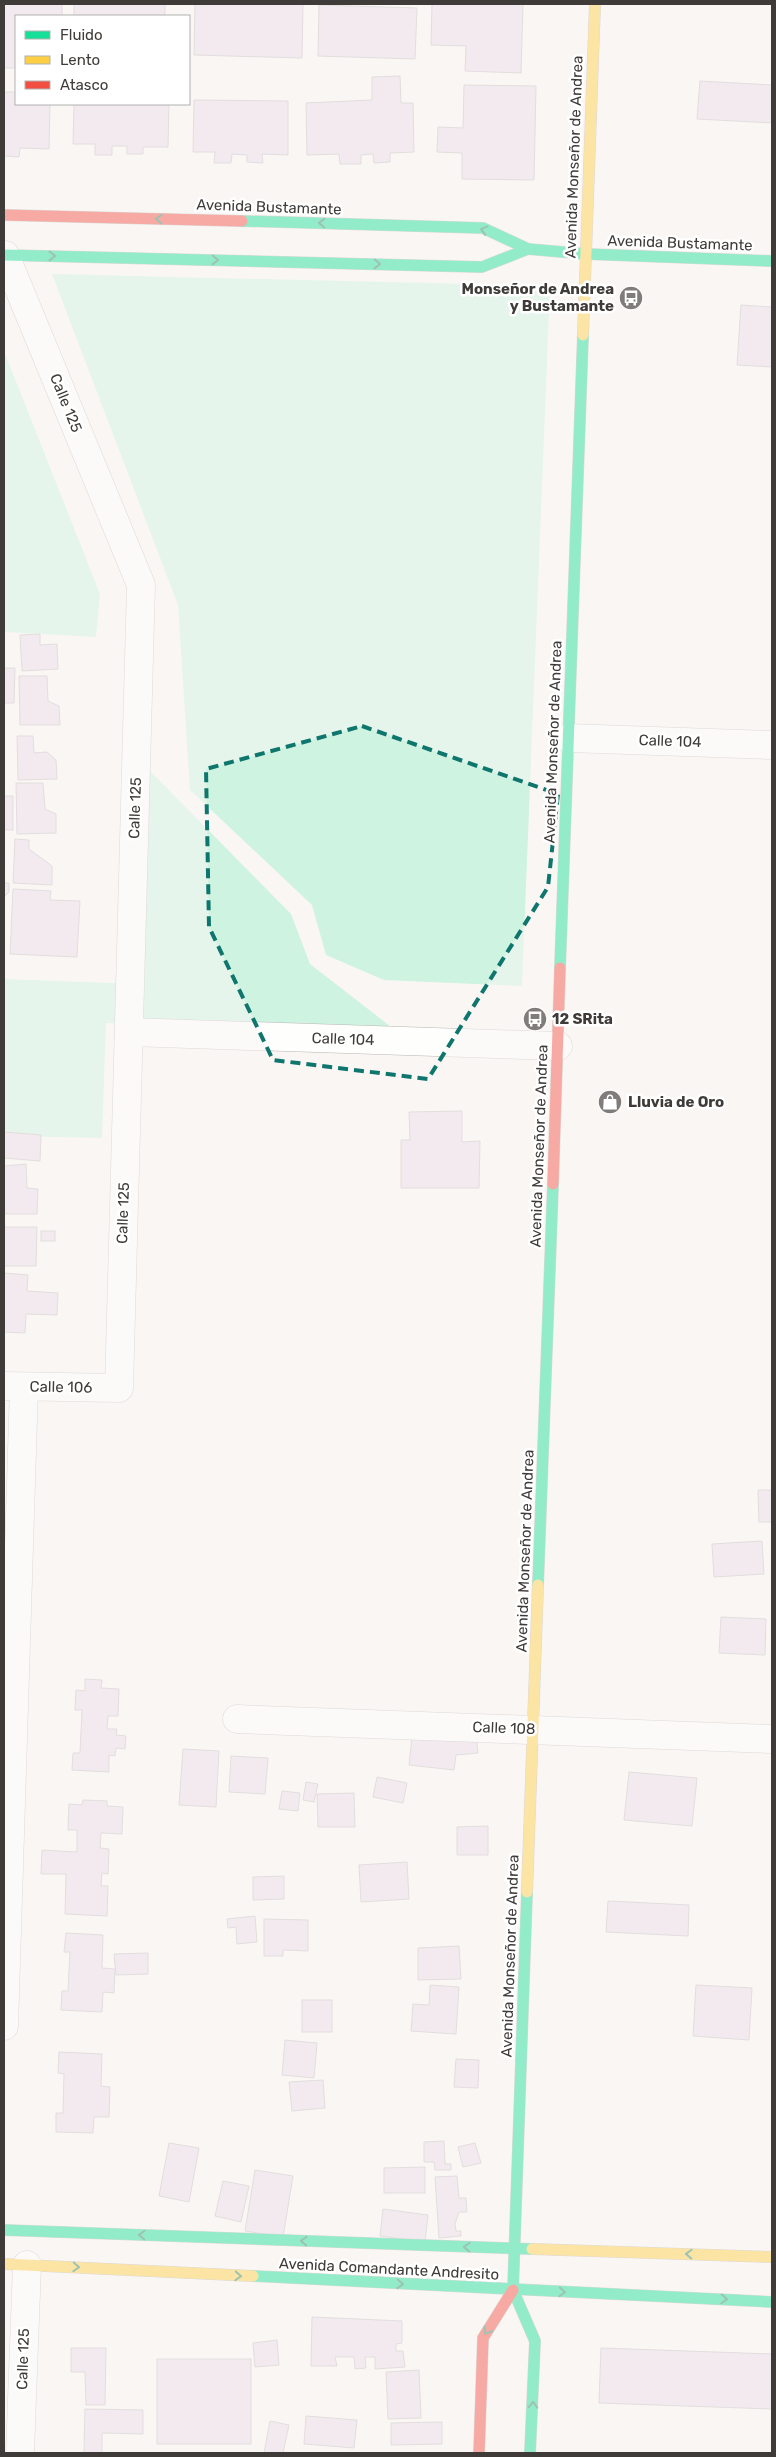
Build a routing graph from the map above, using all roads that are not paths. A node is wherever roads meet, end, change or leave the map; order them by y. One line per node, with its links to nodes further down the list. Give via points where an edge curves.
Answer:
1 (595, 4): 4 (main road, Avenida Monseñor de Andrea)
2 (4, 215): 3 (main road, Avenida Bustamante, one-way to 2, via 484,228)
3 (528, 249): 4 (main road, Avenida Bustamante); 5 (main road, Avenida Bustamante, one-way to 3, via 482,267)
4 (586, 254): 6 (main road, Avenida Bustamante); 7 (main road, Avenida Monseñor de Andrea)
5 (4, 255): 9 (street, Calle 125, via 141,585)
6 (772, 261)
7 (568, 738): 8 (street, Calle 104); 10 (main road, Avenida Monseñor de Andrea)
8 (772, 745)
9 (129, 1032): 10 (street, Calle 104); 12 (street, Calle 125)
10 (558, 1046): 14 (main road, Avenida Monseñor de Andrea)
11 (14, 1386): 12 (street, Calle 106); 16 (street)
12 (119, 1388)
13 (237, 1719): 14 (street, Calle 108)
14 (533, 1728): 15 (street, Calle 108); 18 (main road, Avenida Monseñor de Andrea)
15 (772, 1739)
16 (4, 2026)
17 (4, 2230): 18 (main road, Avenida Comandante Andresito, one-way to 17)
18 (516, 2248): 19 (main road, Avenida Comandante Andresito, one-way to 18); 21 (main road, Avenida Monseñor de Andrea)
19 (772, 2257)
20 (15, 2264): 21 (main road, Avenida Comandante Andresito, one-way to 21); 23 (street, Calle 125)
21 (513, 2290): 22 (main road, Avenida Comandante Andresito, one-way to 22); 24 (main road, Avenida Monseñor de Andrea, one-way to 24, via 483,2338); 25 (main road, Avenida Monseñor de Andrea, one-way to 21, via 535,2341)
22 (772, 2302)
23 (20, 2453)
24 (479, 2453)
25 (530, 2453)

